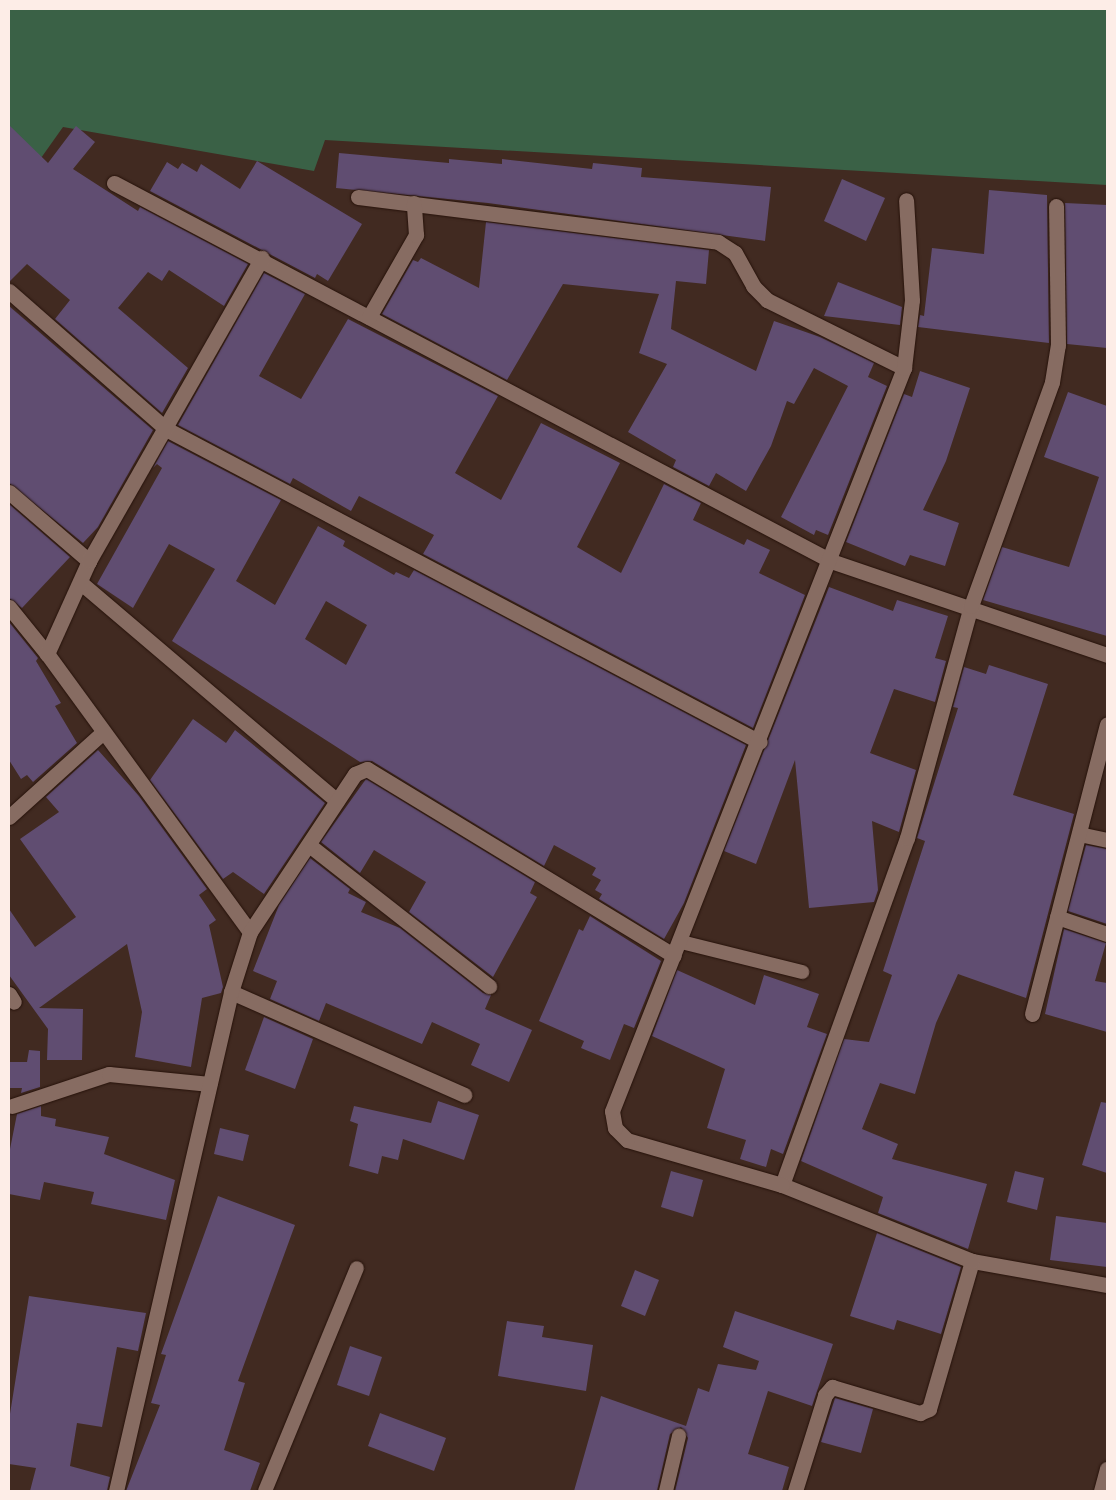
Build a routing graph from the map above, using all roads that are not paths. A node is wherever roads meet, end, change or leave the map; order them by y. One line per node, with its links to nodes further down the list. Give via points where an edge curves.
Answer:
1 (114, 183): 6 (street)
2 (358, 197): 4 (street)
3 (906, 200): 9 (street, via 912,300)
4 (414, 203): 8 (street, via 416,235); 9 (street, via 718,242 735,253 753,286 767,300)
5 (1056, 206): 15 (street, via 1058,345 1052,382)
6 (262, 258): 8 (street); 10 (street)
7 (9, 291): 10 (street)
8 (369, 317): 13 (street)
9 (904, 368): 13 (street)
10 (166, 429): 12 (street); 21 (street)
11 (9, 492): 12 (street)
12 (89, 561): 14 (street)
13 (830, 561): 15 (street); 21 (street)
14 (81, 582): 17 (street); 22 (street)
15 (971, 606): 18 (street); 39 (street, via 907,838)
16 (9, 607): 17 (street)
17 (47, 654): 20 (street)
18 (1107, 654)
19 (1107, 725): 24 (street)
20 (102, 733): 23 (street); 28 (street)
21 (760, 742): 30 (street)
22 (336, 801): 26 (street); 31 (street, via 355,774 367,769)
23 (9, 817)
24 (1079, 834): 25 (street); 27 (street)
25 (1107, 840)
26 (309, 845): 28 (street); 33 (street)
27 (1057, 918): 29 (street); 35 (street)
28 (250, 932): 34 (street)
29 (1107, 934)
30 (681, 942): 31 (street); 32 (lane)
31 (674, 956): 39 (street, via 612,1111 615,1128 627,1140)
32 (802, 972)
33 (489, 986)
34 (231, 992): 36 (street); 37 (street)
35 (1032, 1014)
36 (210, 1084): 38 (street, via 108,1074); 45 (street)
37 (464, 1095)
38 (12, 1106)
39 (782, 1185): 40 (street)
40 (972, 1261): 42 (street); 48 (street, via 930,1409 920,1413 832,1387 825,1395)
41 (357, 1268): 46 (lane)
42 (1107, 1285)
43 (679, 1436): 47 (lane)
44 (1107, 1469): 49 (street)
45 (116, 1491)
46 (265, 1491)
47 (666, 1491)
48 (795, 1491)
49 (1101, 1491)

